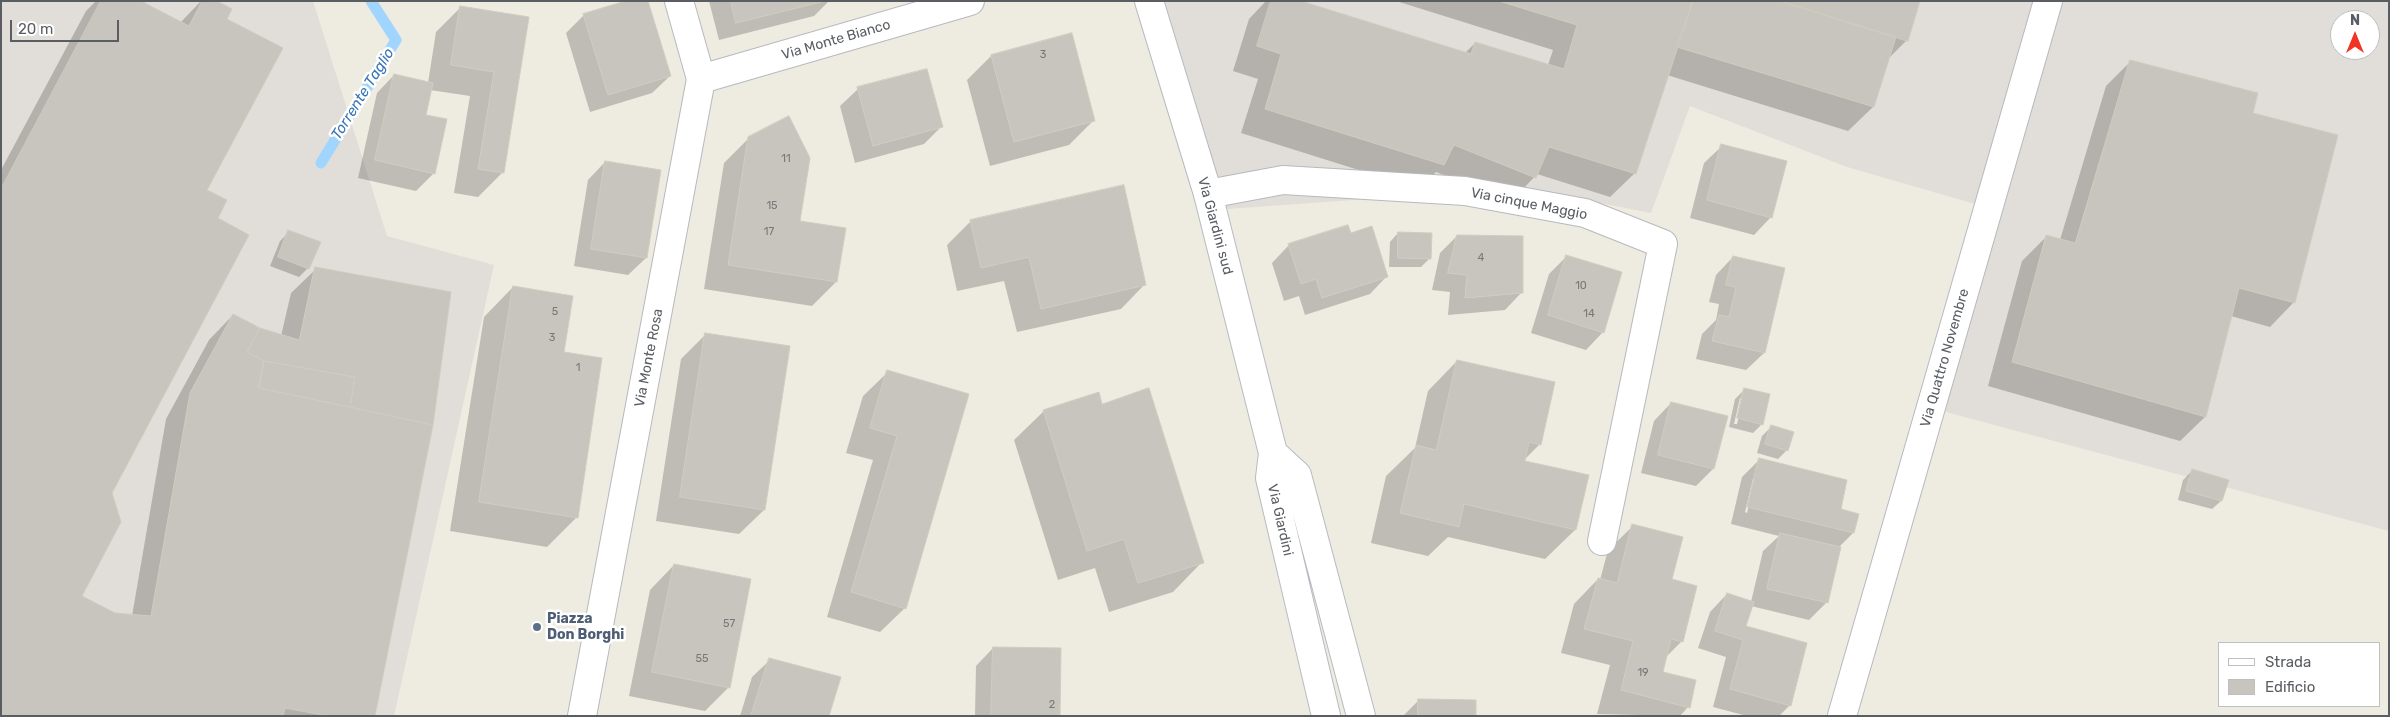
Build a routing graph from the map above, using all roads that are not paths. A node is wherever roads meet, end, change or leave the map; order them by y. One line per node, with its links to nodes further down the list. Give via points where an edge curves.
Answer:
1 (679, 1): 5 (street, Via Monte Rosa)
2 (970, 1): 5 (street, Via Monte Bianco)
3 (1149, 1): 6 (street, Via Giardini sud)
4 (2048, 1): 12 (street, Via Quattro Novembre)
5 (701, 79): 9 (street, Via Monte Rosa)
6 (1208, 194): 7 (street, Via Giardini sud); 8 (street, Via cinque Maggio, via 1283,180 1465,191 1585,213 1663,244)
7 (1273, 453): 10 (street, Via Giardini, via 1270,478); 11 (street, Via Giardini, via 1297,475)
8 (1602, 541)
9 (582, 716)
10 (1326, 716)
11 (1362, 716)
12 (1842, 716)

